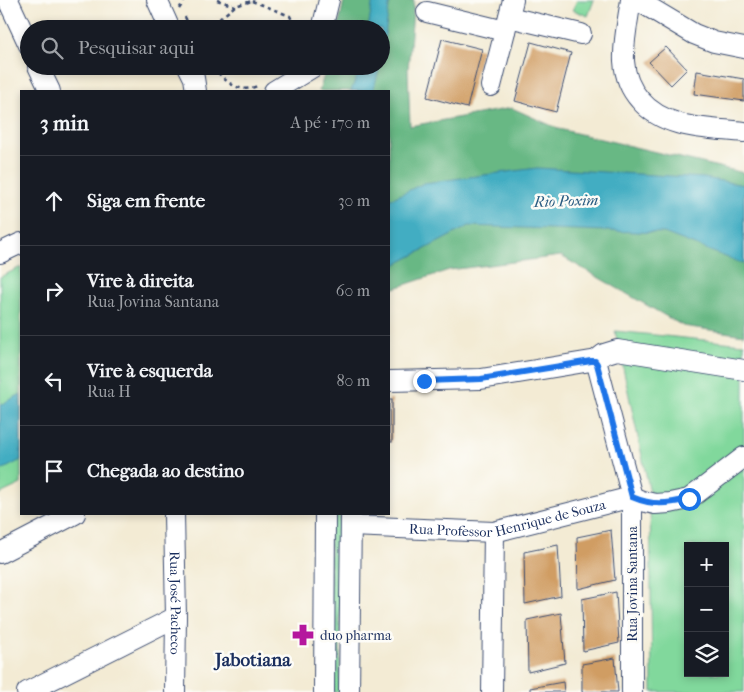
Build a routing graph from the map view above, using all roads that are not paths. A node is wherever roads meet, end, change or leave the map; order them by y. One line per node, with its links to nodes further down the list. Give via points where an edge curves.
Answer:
1 (8, 0): 10 (street)
2 (156, 0): 8 (street)
3 (329, 0): 9 (street)
4 (631, 0): 20 (street, via 624,61 633,92 659,116 676,123)
5 (637, 0): 12 (street, via 694,34)
6 (426, 12): 7 (street)
7 (509, 16): 11 (street); 16 (street)
8 (166, 20)
9 (324, 20)
10 (20, 26)
11 (581, 34)
12 (744, 48)
13 (42, 75): 18 (street)
14 (295, 75): 17 (street)
15 (310, 75): 19 (street)
16 (490, 86)
17 (266, 88)
18 (50, 90)
19 (305, 90)
20 (744, 132)
21 (20, 243): 22 (street)
22 (0, 253)
23 (595, 361): 24 (street, via 617,350); 25 (street, via 481,379); 27 (street, Rua Jovina Santana)
24 (744, 370)
25 (390, 381)
26 (744, 457): 27 (street, via 689,499 655,504)
27 (632, 497): 32 (street, Rua Professor Henrique de Souza); 40 (street, Rua Jovina Santana)
28 (73, 515): 33 (street)
29 (174, 515): 34 (street, Rua José Pacheco)
30 (325, 515): 37 (street)
31 (351, 520): 32 (street, Rua Professor Henrique de Souza); 38 (street)
32 (494, 532): 39 (street)
33 (0, 553)
34 (176, 617): 35 (street); 36 (street, Rua José Pacheco)
35 (27, 692)
36 (175, 692)
37 (324, 692)
38 (350, 692)
39 (492, 692)
40 (632, 692)

